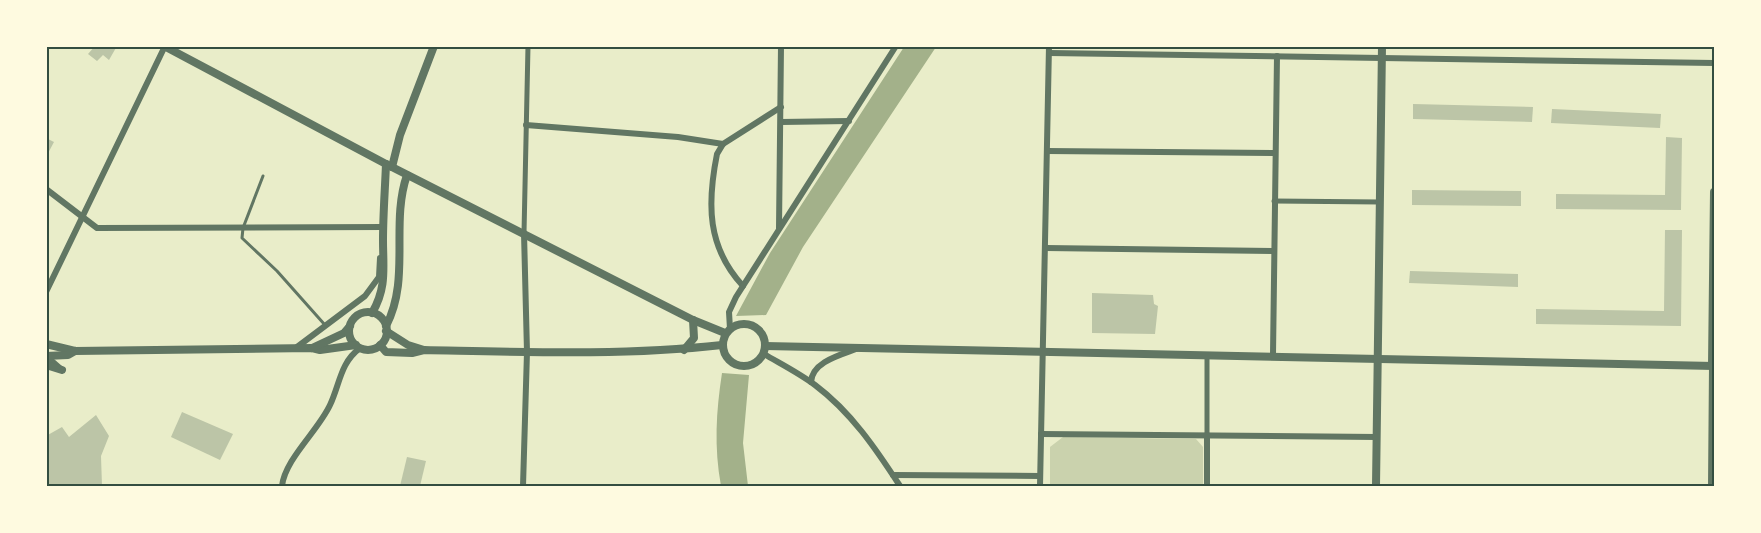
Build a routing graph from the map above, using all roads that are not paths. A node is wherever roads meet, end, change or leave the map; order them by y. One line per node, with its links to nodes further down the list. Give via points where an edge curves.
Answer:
1 (434, 46): 18 (street)
2 (528, 46): 14 (street)
3 (781, 46): 11 (street)
4 (896, 46): 12 (street)
5 (1382, 46): 9 (street)
6 (165, 47): 18 (street); 25 (street)
7 (1049, 50): 8 (street); 16 (street)
8 (1277, 56): 9 (street); 17 (street)
9 (1382, 58): 10 (street); 24 (street)
10 (1714, 63)
11 (782, 107): 13 (street); 15 (street)
12 (849, 121): 13 (street); 28 (street)
13 (781, 122): 28 (street)
14 (526, 125): 15 (street); 29 (street)
15 (723, 144): 33 (street, via 715,165 714,233 721,259)
16 (1047, 151): 17 (street); 31 (street)
17 (1274, 153): 23 (street)
18 (389, 166): 19 (street); 26 (street)
19 (407, 175): 29 (street); 40 (street, via 402,193 397,302)
20 (263, 176): 27 (lane)
21 (46, 189): 25 (street)
22 (1714, 192): 35 (street)
23 (1274, 201): 24 (street); 32 (street)
24 (1380, 202): 58 (street)
25 (82, 218): 27 (street, via 97,228); 34 (street)
26 (384, 227): 27 (street); 30 (street)
27 (243, 228): 38 (lane, via 242,238 278,271)
28 (779, 228): 33 (street)
29 (524, 233): 37 (street); 53 (street)
30 (383, 243): 36 (street, via 384,282); 38 (street, via 376,283 365,296)
31 (1046, 248): 32 (street); 52 (street)
32 (1273, 251): 56 (street)
33 (743, 286): 41 (street, via 729,312)
34 (46, 292)
35 (1714, 296): 60 (street)
36 (372, 313): 39 (street, via 360,314); 40 (street, via 380,317)
37 (693, 320): 41 (street); 50 (street, via 694,338)
38 (325, 325): 48 (street)
39 (350, 326): 45 (street, via 350,336); 47 (street, via 344,333)
40 (386, 328): 43 (street); 49 (street, via 408,345)
41 (728, 331): 44 (street); 51 (street, via 743,324 756,328 764,339)
42 (46, 344): 54 (street)
43 (380, 345): 45 (street, via 370,350); 49 (street, via 386,352)
44 (722, 345): 50 (street); 51 (street, via 726,359 740,367 756,363)
45 (358, 347): 47 (street); 68 (street, via 349,357 328,410 288,468)
46 (861, 347): 51 (street); 52 (street); 62 (street, via 819,367 812,373)
47 (312, 348): 48 (street)
48 (296, 349): 54 (street)
49 (424, 350): 53 (street)
50 (684, 350): 53 (street)
51 (765, 350): 62 (street)
52 (1043, 350): 55 (street); 63 (street)
53 (527, 352): 69 (street)
54 (72, 353): 57 (street); 61 (street)
55 (1208, 353): 56 (street); 64 (street)
56 (1273, 355): 58 (street)
57 (46, 356): 61 (street)
58 (1377, 358): 60 (street); 65 (street)
59 (46, 365): 61 (street)
60 (1713, 366): 74 (street)
61 (62, 370)
62 (811, 382): 66 (street, via 862,430)
63 (1041, 434): 64 (street); 67 (street)
64 (1207, 435): 65 (street); 72 (street)
65 (1377, 437): 73 (street)
66 (892, 475): 67 (street); 70 (street)
67 (1040, 476): 71 (street)
68 (282, 486)
69 (523, 486)
70 (900, 486)
71 (1040, 486)
72 (1207, 486)
73 (1376, 486)
74 (1711, 486)

